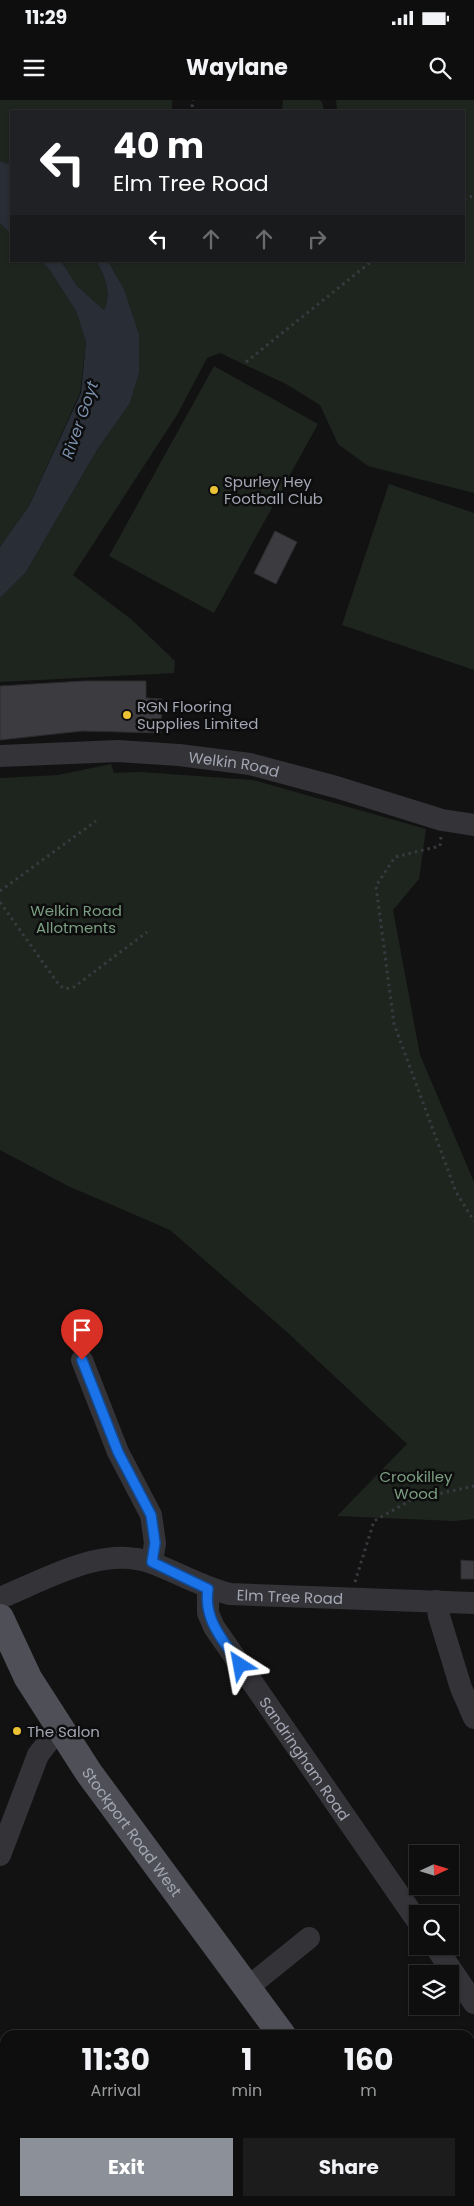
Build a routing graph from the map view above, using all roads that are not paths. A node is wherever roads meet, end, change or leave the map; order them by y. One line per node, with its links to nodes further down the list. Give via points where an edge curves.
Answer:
1 (0, 756): 2 (street, Welkin Road, via 118,750 250,764)
2 (462, 825)
3 (82, 1360): 4 (street, via 118,1452 151,1515 155,1543)
4 (152, 1562): 5 (street, Elm Tree Road); 6 (street, Elm Tree Road, via 128,1557 90,1561)
5 (208, 1589): 7 (street, Elm Tree Road, via 251,1597); 13 (street, Sandringham Road, via 208,1613 214,1627)
6 (0, 1598)
7 (437, 1601): 8 (street, Elm Tree Road); 10 (street, via 438,1616)
8 (474, 1603)
9 (0, 1618): 11 (main road, Stockport Road West, via 28,1678)
10 (474, 1718)
11 (59, 1728): 12 (street, via 38,1755); 16 (main road, Stockport Road West)
12 (0, 1855)
13 (409, 1909)
14 (309, 1938): 16 (street)
15 (440, 1955): 17 (street)
16 (247, 1988): 18 (main road, Stockport Road West)
17 (474, 2003)
18 (278, 2030)

